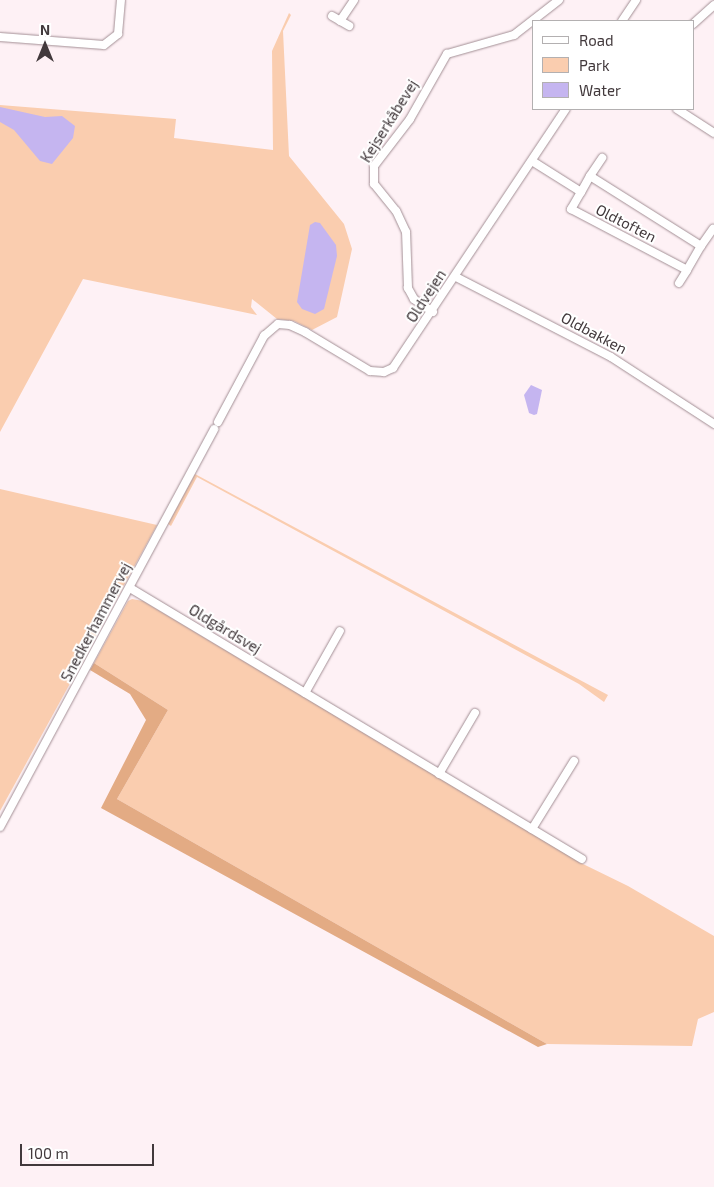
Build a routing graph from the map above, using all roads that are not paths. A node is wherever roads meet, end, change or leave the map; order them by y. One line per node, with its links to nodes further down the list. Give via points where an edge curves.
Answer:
1 (121, 0): 13 (street, via 117,36 101,46)
2 (354, 0): 9 (street)
3 (559, 0): 7 (street, Kejserkåbevej)
4 (634, 0): 8 (street)
5 (714, 5): 11 (street)
6 (332, 16): 9 (street)
7 (533, 20)
8 (623, 20)
9 (340, 21): 12 (street)
10 (532, 21): 26 (street, Kejserkåbevej, via 514,35 447,54 410,119 374,166 374,184 399,215 406,232 408,288 414,299)
11 (694, 23)
12 (349, 26)
13 (0, 37)
14 (565, 110): 18 (street, Oldvejen)
15 (679, 110): 16 (street)
16 (714, 133)
17 (602, 158): 19 (street)
18 (532, 162): 20 (street, Oldtoften); 24 (street, Oldvejen)
19 (590, 176): 20 (street, Oldtoften); 22 (street, Oldtoften)
20 (581, 192): 23 (street, Oldtoften, via 571,209)
21 (713, 228): 22 (street)
22 (701, 246): 23 (street)
23 (687, 270): 25 (street)
24 (456, 277): 26 (street, Oldvejen); 28 (street, Oldbakken, via 611,357)
25 (679, 283)
26 (433, 312): 27 (street, Oldvejen, via 397,364 384,372 370,371 290,325 272,326)
27 (260, 342): 29 (street, Snedkerhammervej)
28 (714, 424)
29 (130, 588): 31 (street, Oldgårdsvej); 35 (street, Snedkerhammervej)
30 (340, 631): 31 (street)
31 (305, 693): 34 (street, Oldgårdsvej)
32 (475, 713): 34 (street)
33 (574, 760): 36 (street)
34 (439, 774): 36 (street, Oldgårdsvej)
35 (0, 827)
36 (532, 829): 37 (street, Oldgårdsvej)
37 (582, 859)

